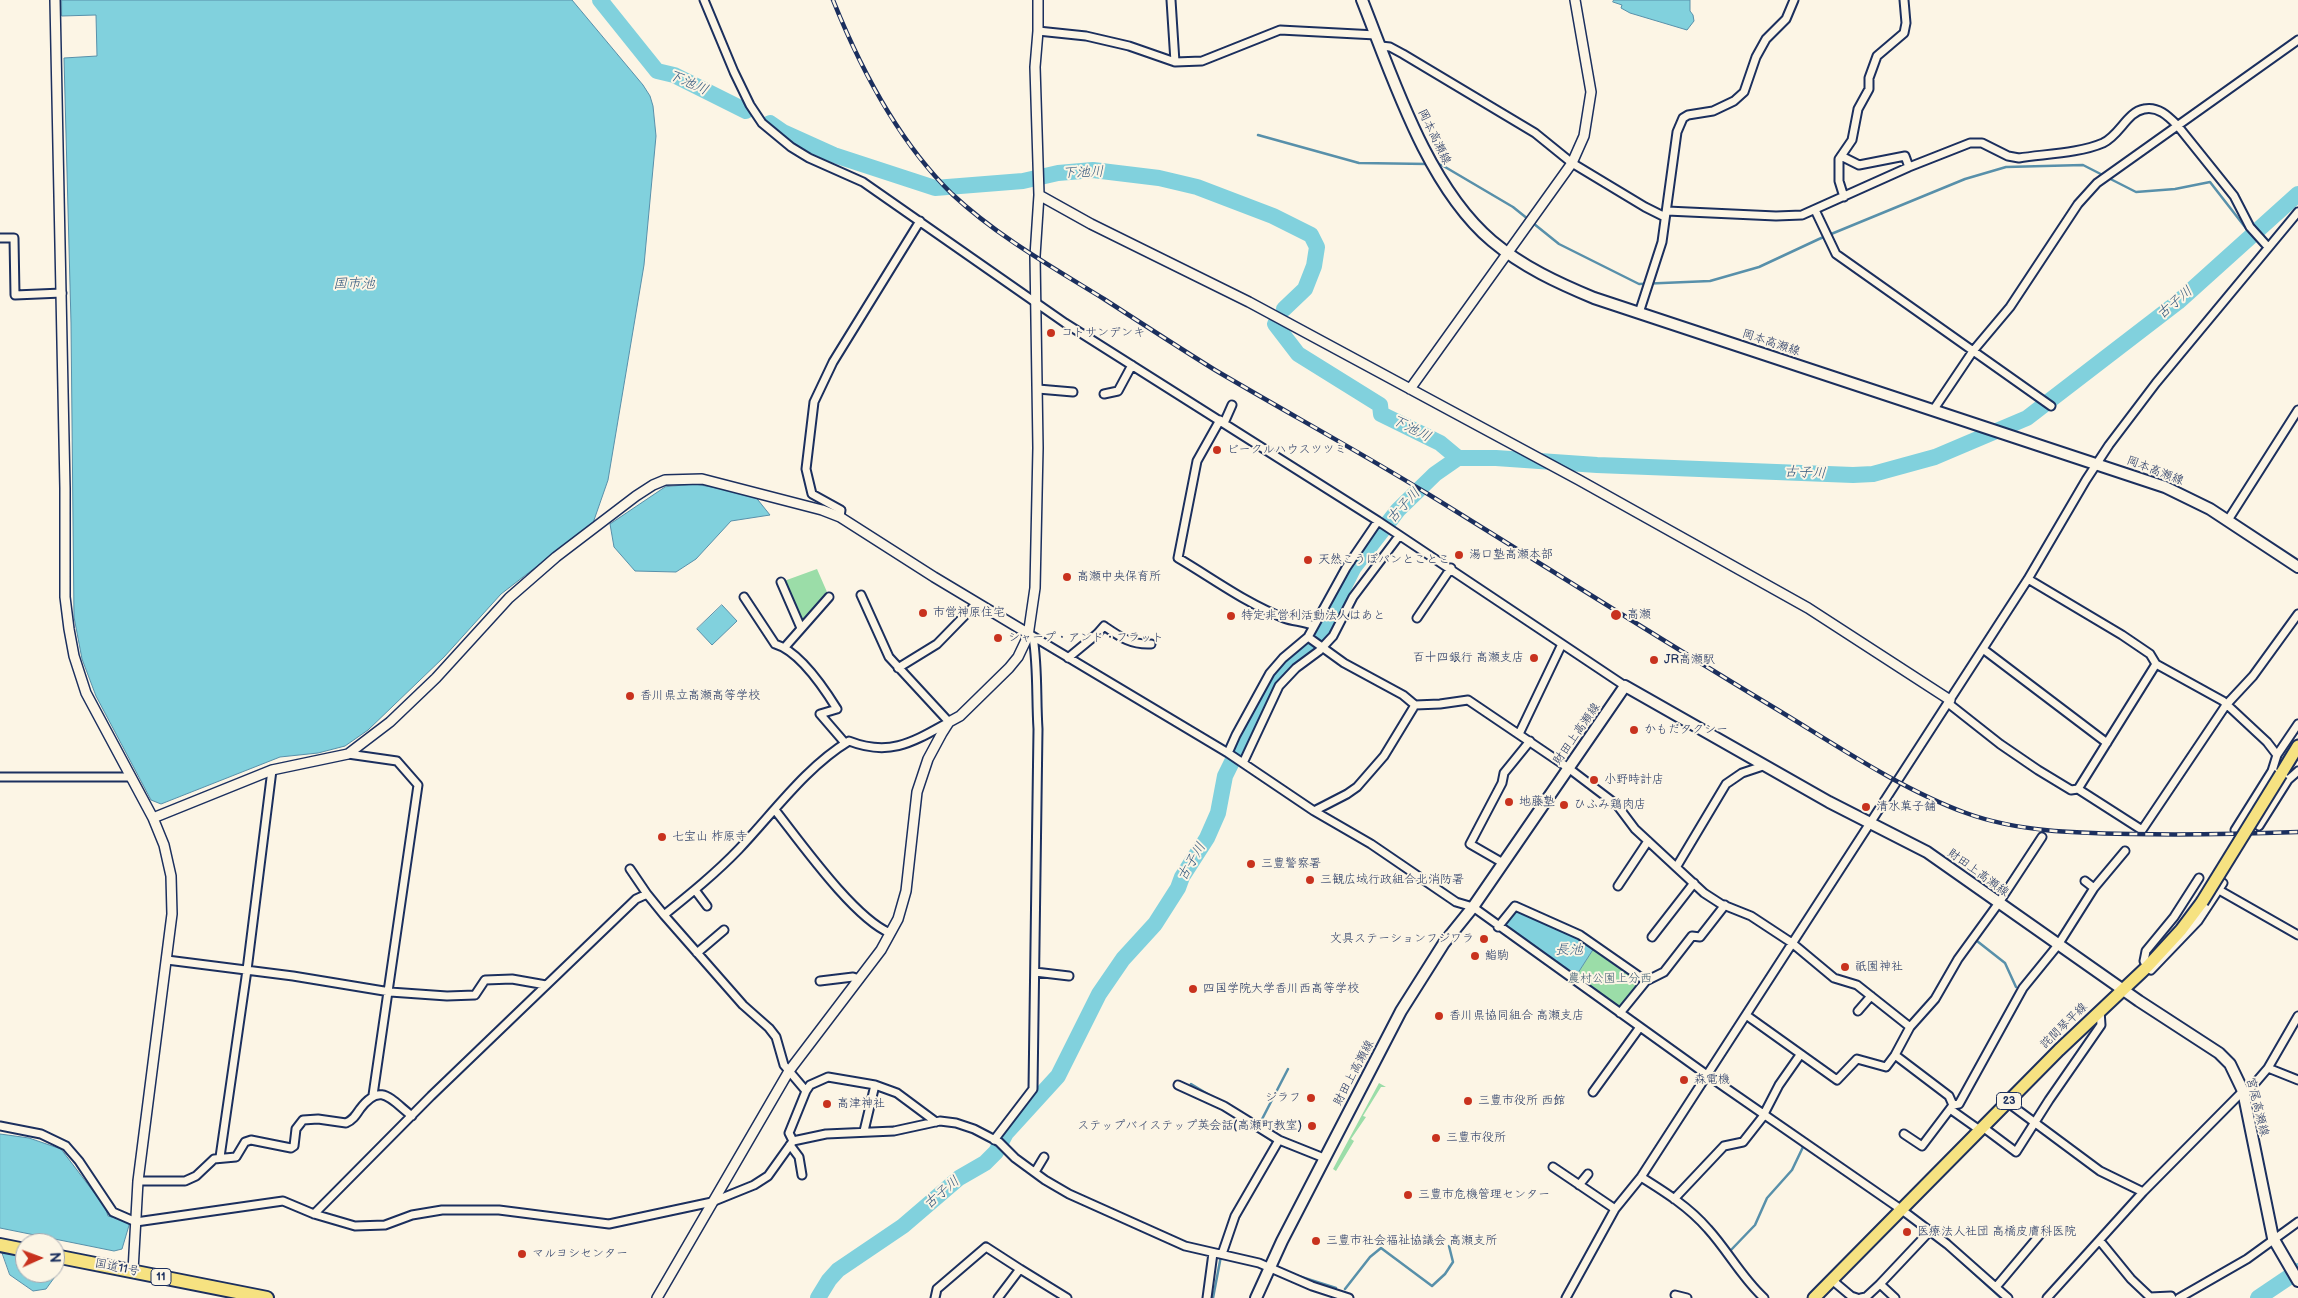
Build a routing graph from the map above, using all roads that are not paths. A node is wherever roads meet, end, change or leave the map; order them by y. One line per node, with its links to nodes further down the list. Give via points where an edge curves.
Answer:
1 (55, 0): 27 (street)
2 (704, 0): 23 (street, via 734,72 762,123 791,147 863,182)
3 (1038, 0): 9 (street)
4 (1171, 0): 13 (street)
5 (1362, 0): 10 (main road, 岡本高瀬線)
6 (1575, 0): 16 (street, via 1591,92 1584,136)
7 (1794, 0): 22 (street, via 1786,19 1766,39 1756,57 1744,92 1734,101 1713,110 1683,118 1677,132)
8 (1904, 0): 15 (street, via 1904,33 1877,56 1868,89 1858,109 1852,140)
9 (1038, 31): 13 (street, via 1086,36); 18 (street, via 1035,67)
10 (1376, 35): 12 (main road, 岡本高瀬線); 13 (street, via 1280,30 1211,58)
11 (2298, 40): 14 (street)
12 (1381, 46): 16 (street, via 1403,54 1500,111 1535,133); 26 (main road, 岡本高瀬線, via 1415,129 1447,189 1473,222)
13 (1175, 62)
14 (2177, 125): 17 (street, via 2166,114 2143,109 2131,115 2113,138 2091,147 2020,158 2008,156 1982,143 1970,142); 25 (street, via 2234,196 2250,227); 30 (street, via 2097,183 2078,204 2010,307)
15 (1841, 156): 17 (street, via 1859,165 1905,156); 19 (street, via 1839,181)
16 (1572, 163): 22 (street, via 1645,207); 26 (street)
17 (1909, 167): 19 (street)
18 (1039, 195): 28 (street, via 1034,256); 33 (street)
19 (1844, 197): 20 (street)
20 (1815, 210): 22 (street, via 1802,215 1776,216); 30 (street, via 1836,254)
21 (2298, 213): 25 (street)
22 (1666, 214): 29 (street, via 1662,242)
23 (920, 221): 28 (street); 42 (street, via 833,362 814,402 806,469 812,494 841,510)
24 (0, 238): 27 (street, via 14,238 15,295)
25 (2268, 247): 41 (street, via 2156,383)
26 (1507, 251): 29 (main road, 岡本高瀬線, via 1559,284); 33 (street)
27 (62, 293): 89 (street, via 65,597 69,630 86,693)
28 (1035, 302): 31 (street); 32 (street)
29 (1639, 313): 38 (main road, 岡本高瀬線)
30 (1973, 351): 37 (street); 38 (street)
31 (1132, 365): 35 (street, via 1118,391); 40 (street)
32 (1038, 389): 34 (street); 58 (street, via 1036,562)
33 (1410, 389): 69 (street, via 1808,608)
34 (1073, 392)
35 (1104, 394)
36 (1232, 405): 40 (street)
37 (2051, 406)
38 (1934, 409): 41 (main road, 岡本高瀬線)
39 (2298, 410): 43 (street)
40 (1222, 422): 44 (street); 56 (street, via 1197,461 1178,558 1285,619 1304,621)
41 (2098, 463): 43 (main road, 岡本高瀬線, via 2165,487); 48 (street)
42 (840, 517): 53 (street); 80 (street, via 702,479 665,480 653,485 556,557 516,592 436,678 390,722)
43 (2228, 520): 46 (main road, 岡本高瀬線)
44 (1378, 521): 45 (street); 56 (street, via 1346,568)
45 (1399, 536): 47 (street); 63 (street, via 1353,596 1333,636)
46 (2298, 567)
47 (1451, 568): 55 (street); 61 (street)
48 (2028, 579): 64 (street); 66 (street, via 2122,635 2150,654)
49 (781, 582): 57 (street)
50 (862, 595): 67 (street, via 889,657)
51 (744, 597): 62 (street, via 775,644)
52 (829, 597): 57 (street)
53 (977, 603): 58 (street); 67 (street, via 937,644)
54 (2298, 614): 71 (street, via 2253,676)
55 (1417, 618)
56 (1314, 626): 59 (street)
57 (801, 628): 62 (street)
58 (1029, 634): 65 (street); 72 (street, via 1018,658 1009,668 960,716); 126 (street, via 1037,658)
59 (1310, 638): 63 (street); 79 (street, via 1283,658 1270,673)
60 (1151, 644): 65 (street, via 1127,642 1104,626)
61 (1562, 644): 68 (street); 74 (street)
62 (785, 647): 76 (street, via 822,685 837,709 820,714)
63 (1323, 647): 70 (street); 82 (street, via 1279,686)
64 (1983, 649): 69 (street); 77 (street)
65 (1068, 658): 79 (street)
66 (2156, 664): 71 (street); 77 (street)
67 (898, 668): 72 (street)
68 (1625, 686): 83 (main road, 財田上高瀬線); 84 (main road, 財田上高瀬線)
69 (1949, 702): 90 (street, via 2038,770 2071,790); 94 (street)
70 (1416, 705): 74 (street, via 1468,700); 92 (street, via 1384,756 1356,787)
71 (2226, 705): 81 (street); 90 (street, via 2142,830)
72 (949, 722): 76 (street, via 910,744 876,748); 117 (street, via 928,759 919,784 906,891)
73 (2298, 724): 81 (street)
74 (1519, 734): 75 (street)
75 (1530, 741): 84 (street); 100 (street, via 1504,774 1502,784 1470,844)
76 (846, 743): 91 (street, via 839,746)
77 (2108, 743): 90 (street)
78 (2298, 746): 87 (main road, 詫間琴平線 / 23)
79 (1228, 753): 82 (street)
80 (348, 754): 85 (street); 133 (street, via 397,761 418,785)
81 (2277, 755): 87 (street)
82 (1243, 763): 92 (street)
83 (1763, 766): 94 (main road, 財田上高瀬線); 101 (street, via 1742,773 1726,784)
84 (1569, 768): 98 (street, via 1617,804 1634,830); 100 (main road, 財田上高瀬線)
85 (272, 770): 93 (street); 125 (street)
86 (2298, 771): 87 (street)
87 (2280, 775): 95 (street); 96 (street); 124 (main road, 詫間琴平線 / 23, bridge, via 2202,902)
88 (0, 777): 89 (street)
89 (131, 778): 93 (street)
90 (2078, 789)
91 (775, 810): 108 (street); 117 (street, via 833,883 878,928)
92 (1314, 811): 113 (street, via 1371,844 1456,902)
93 (153, 818): 123 (street, via 164,845 171,876 172,914)
94 (1870, 824): 110 (main road, 財田上高瀬線, via 1927,852); 120 (street)
95 (2259, 826)
96 (2235, 830)
97 (2042, 838): 110 (street)
98 (1648, 841): 101 (street); 106 (street)
99 (2125, 851): 107 (street)
100 (1503, 863): 113 (main road, 財田上高瀬線)
101 (1677, 866): 105 (street)
102 (630, 869): 109 (street)
103 (2199, 878): 124 (street, via 2146,951 2144,961)
104 (2085, 881): 107 (street)
105 (1694, 883): 111 (street); 119 (street)
106 (1618, 886)
107 (2094, 888): 121 (street)
108 (695, 890): 112 (street); 114 (street)
109 (647, 894): 114 (street); 131 (street, via 636,899)
110 (1998, 904): 121 (main road, 財田上高瀬線); 141 (street, via 1958,959 1935,999)
111 (1725, 905): 120 (street, via 1750,916); 130 (street, via 1700,937 1692,936 1664,972)
112 (707, 906)
113 (1473, 907): 115 (street); 169 (main road, 財田上高瀬線, via 1444,943 1401,1011)
114 (664, 915): 122 (street)
115 (1498, 926): 130 (street, via 1515,906 1580,935); 137 (street)
116 (724, 930): 122 (street)
117 (890, 933): 128 (street)
118 (2298, 935): 124 (street, via 2221,887 2198,921 2175,946 2151,970)
119 (1652, 937)
120 (1792, 944): 134 (street, via 1834,978 1857,985); 138 (street)
121 (2058, 945): 132 (main road, 財田上高瀬線); 155 (street, via 2023,988 1964,1096 1959,1104)
122 (697, 953): 145 (street, via 743,1006 776,1037)
123 (167, 960): 125 (street); 175 (street)
124 (2147, 967): 132 (main road, 詫間琴平線 / 23)
125 (247, 970): 133 (street); 167 (street)
126 (1035, 972): 127 (street); 164 (street, via 1032,1088)
127 (1069, 976)
128 (859, 979): 129 (street); 145 (street)
129 (820, 981)
130 (1646, 981): 137 (street)
131 (546, 985): 133 (street, via 512,979 485,980 474,995); 157 (street)
132 (2122, 989): 135 (main road, 詫間琴平線 / 23); 152 (main road, 宮尾高瀬線, via 2219,1053 2230,1064)
133 (390, 992): 153 (street)
134 (1871, 996): 136 (street); 141 (street)
135 (2100, 1010): 154 (main road, 詫間琴平線 / 23); 159 (street, via 2101,1025)
136 (1858, 1011)
137 (1620, 1013): 140 (street)
138 (1746, 1015): 143 (street); 146 (street)
139 (2298, 1016): 144 (street)
140 (1640, 1027): 146 (street); 151 (street)
141 (1910, 1027): 142 (street)
142 (1895, 1054): 143 (street, via 1886,1067 1857,1059 1837,1080); 155 (street, via 1949,1096)
143 (1800, 1055): 156 (street, via 1779,1085)
144 (2268, 1068): 147 (street); 152 (street)
145 (789, 1072): 150 (street); 179 (street)
146 (1707, 1075): 156 (street); 174 (street)
147 (2298, 1080)
148 (875, 1085): 150 (street, via 828,1077 810,1085); 158 (street, via 897,1093); 162 (street)
149 (1178, 1085): 165 (street, via 1224,1106)
150 (806, 1091): 166 (street, via 789,1133)
151 (1593, 1092)
152 (2243, 1094): 177 (street); 188 (main road, 宮尾高瀬線)
153 (374, 1095): 157 (street, via 385,1095); 167 (street, via 346,1123 303,1120 296,1129 291,1148 251,1140 245,1142 236,1157)
154 (2008, 1102): 159 (street); 161 (main road, 詫間琴平線 / 23)
155 (1951, 1107): 161 (street); 163 (street, via 1922,1146)
156 (1765, 1114): 178 (street, via 1743,1142 1724,1146); 181 (street)
157 (412, 1116): 182 (street)
158 (936, 1122): 162 (street, via 894,1131); 164 (street, via 956,1123)
159 (2035, 1122): 161 (street, via 2016,1152); 177 (street, via 2100,1171)
160 (0, 1126): 183 (street, via 41,1134 66,1146 112,1212)
161 (1982, 1129): 181 (main road, 詫間琴平線 / 23)
162 (864, 1131): 166 (street, via 826,1134)
163 (1904, 1134)
164 (994, 1140): 171 (street)
165 (1279, 1140): 169 (street); 194 (street, via 1235,1216)
166 (791, 1143): 173 (street, via 799,1157); 179 (street, via 768,1176 754,1186)
167 (220, 1157): 175 (street, via 186,1180)
168 (1044, 1157): 171 (street)
169 (1324, 1158): 196 (main road, 財田上高瀬線)
170 (1553, 1167): 176 (street)
171 (1035, 1172): 193 (street, via 1069,1194 1185,1246)
172 (1588, 1174): 176 (street)
173 (802, 1175)
174 (1641, 1177): 178 (street); 180 (street)
175 (138, 1182): 183 (street)
176 (1579, 1185): 180 (street)
177 (2143, 1192): 189 (street)
178 (1674, 1199): 214 (street, via 1709,1230)
179 (712, 1202): 182 (street, via 609,1224 499,1210 442,1210 412,1215 385,1225 355,1226); 205 (street)
180 (1615, 1209): 212 (street)
181 (1902, 1210): 185 (street); 199 (main road, 詫間琴平線 / 23)
182 (314, 1214): 183 (street, via 283,1201)
183 (136, 1222): 198 (street)
184 (2298, 1222): 188 (street)
185 (1930, 1232): 201 (street); 202 (street)
186 (2043, 1232): 190 (street)
187 (2028, 1236): 190 (street)
188 (2274, 1238): 200 (main road, 宮尾高瀬線); 222 (street, via 2247,1259)
189 (2100, 1241): 220 (street); 221 (street, via 2150,1297)
190 (2034, 1242): 202 (street)
191 (0, 1245): 192 (highway)
192 (15, 1248)
193 (1213, 1253): 194 (street); 209 (street)
194 (1222, 1254): 196 (street)
195 (65, 1258): 198 (highway, 国道11号 / 11)
196 (1269, 1268): 210 (main road, 財田上高瀬線); 211 (street)
197 (1020, 1269): 206 (street, via 986,1247 937,1289); 207 (street); 208 (street)
198 (133, 1271): 204 (highway, 国道11号 / 11)
199 (1832, 1280): 215 (main road, 詫間琴平線 / 23); 216 (street)
200 (2298, 1281)
201 (1880, 1284): 217 (street); 218 (street)
202 (1996, 1287): 219 (street)
203 (1675, 1295): 213 (street)
204 (266, 1298)
205 (657, 1298)
206 (935, 1298)
207 (998, 1298)
208 (1067, 1298)
209 (1208, 1298)
210 (1256, 1298)
211 (1349, 1298)
212 (1566, 1298)
213 (1687, 1298)
214 (1764, 1298)
215 (1814, 1298)
216 (1857, 1298)
217 (1861, 1298)
218 (1895, 1298)
219 (2008, 1298)
220 (2047, 1298)
221 (2172, 1298)
222 (2179, 1298)

